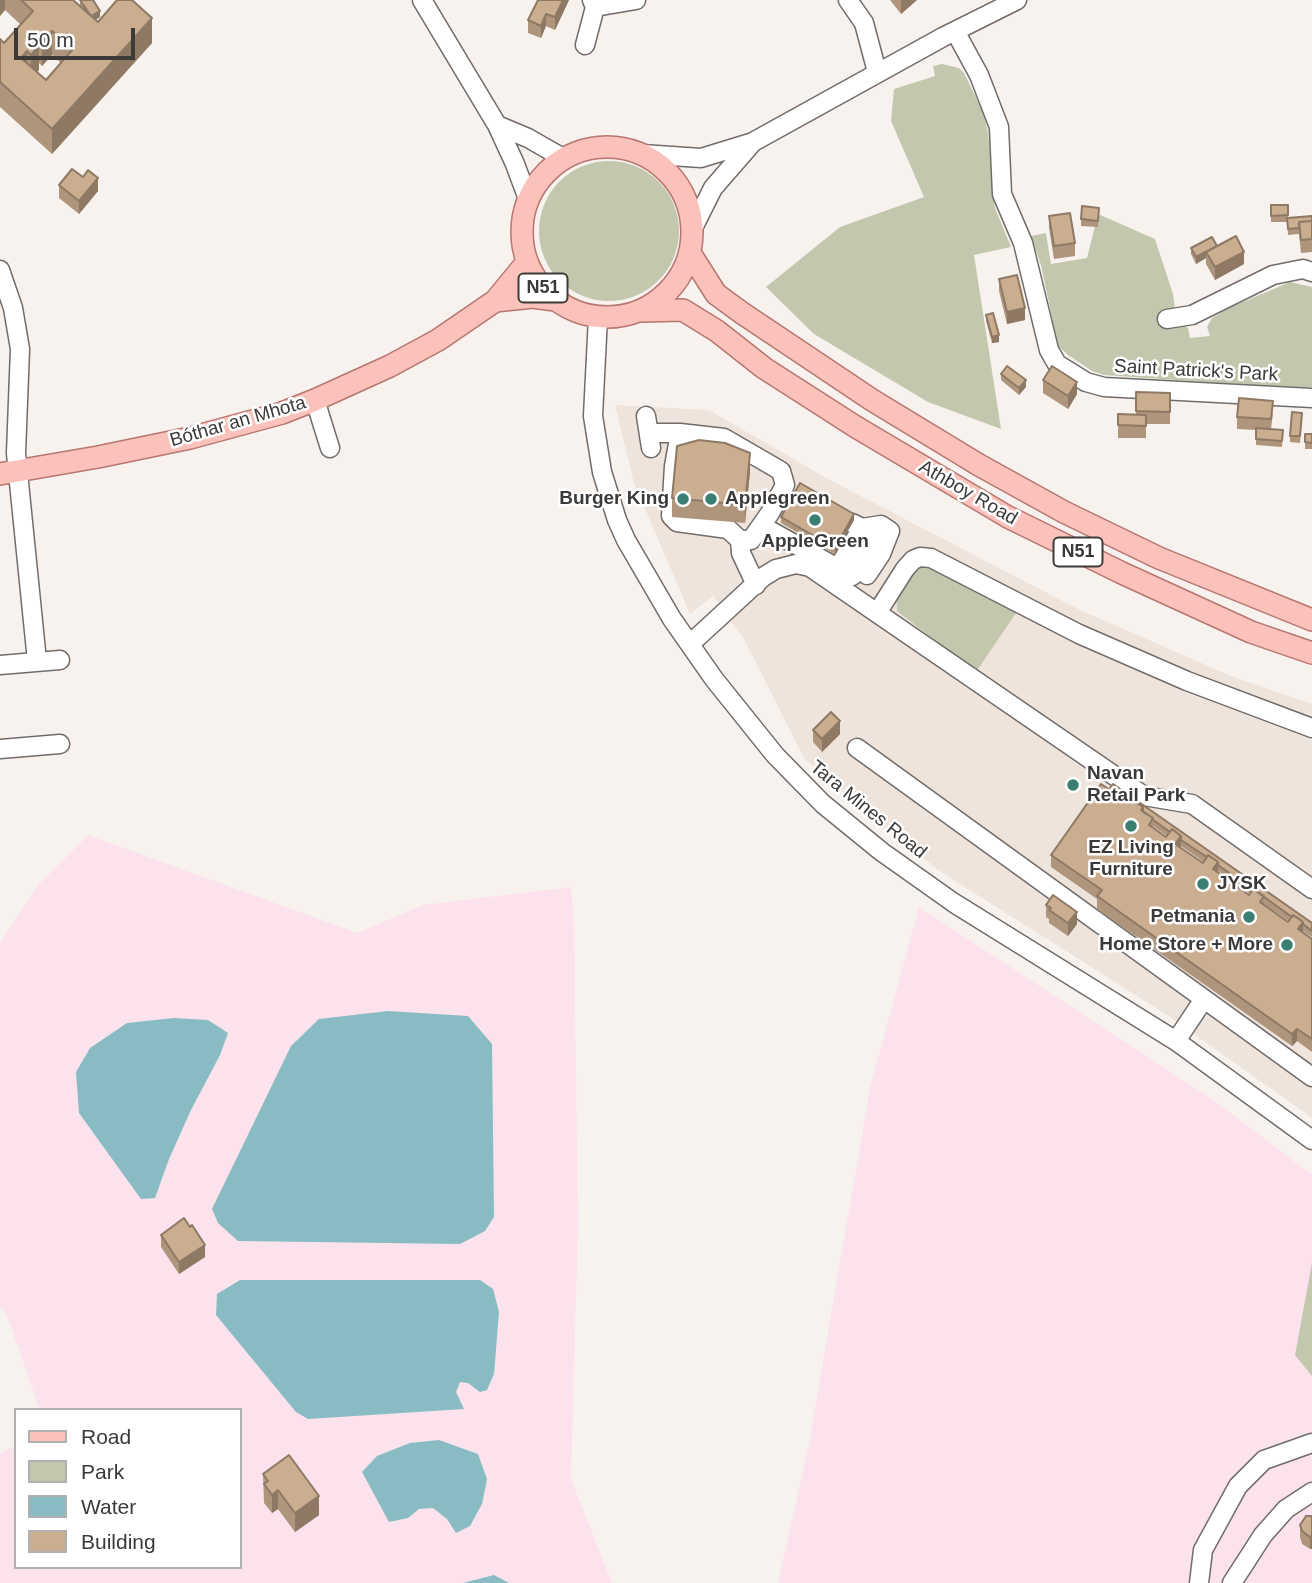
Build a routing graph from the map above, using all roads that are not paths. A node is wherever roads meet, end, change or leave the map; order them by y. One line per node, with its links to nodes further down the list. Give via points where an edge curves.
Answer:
1 (422, 0): 9 (street)
2 (636, 0): 5 (street)
3 (848, 0): 8 (street, via 864,23)
4 (1017, 0): 6 (street)
5 (594, 4): 7 (street)
6 (961, 28): 8 (street); 24 (street, Saint Patrick's Park, via 996,117 1002,194 1023,243 1049,350 1058,364 1086,382 1104,387)
7 (585, 45)
8 (877, 72): 10 (street)
9 (496, 125): 12 (street); 13 (street)
10 (753, 142): 11 (street, via 701,158); 14 (street, via 713,188)
11 (642, 154): 12 (main road, N51, via 608,146); 14 (main road, N51, via 673,174 684,191)
12 (563, 158): 13 (main road, N51, via 545,173)
13 (528, 199): 16 (main road, N51, via 522,221)
14 (693, 228): 15 (main road, N51)
15 (691, 253): 21 (main road, N51, via 680,277 662,298); 36 (main road, Athboy Road / N51, via 716,294 979,466 1158,558)
16 (527, 262): 19 (main road, N51); 20 (main road, Bóthar an Mhota / N51)
17 (0, 271): 29 (street, via 20,349 16,441)
18 (1312, 272): 23 (street, via 1303,269 1273,275 1192,315)
19 (555, 300): 20 (main road, Bóthar an Mhota / N51); 22 (main road, N51)
20 (495, 301): 25 (main road, Bóthar an Mhota / N51, via 438,340)
21 (642, 311): 22 (main road, N51); 38 (main road, Athboy Road / N51, via 683,310 856,427 1008,517 1251,632)
22 (598, 317): 37 (street, Tara Mines Road, via 593,416 602,472 626,540)
23 (1167, 319)
24 (1312, 398)
25 (314, 400): 28 (street); 29 (main road, Bóthar an Mhota / N51, via 190,438)
26 (648, 432): 27 (street)
27 (680, 433): 30 (street, via 724,438 781,471); 32 (street, via 671,516 677,522 728,529)
28 (330, 448)
29 (8, 473): 40 (street)
30 (780, 503): 32 (street, via 751,540); 33 (street)
31 (836, 523): 33 (street)
32 (740, 540): 34 (street)
33 (847, 558): 34 (street, via 810,568 796,564 776,569); 35 (street)
34 (756, 585): 37 (street)
35 (877, 613): 42 (street, via 913,560 931,558 1079,634); 46 (street, via 1144,796 1192,804)
36 (1312, 620)
37 (690, 644): 48 (street, Tara Mines Road, via 782,764 853,830 954,903)
38 (1312, 653)
39 (60, 660): 40 (street)
40 (37, 661): 41 (street)
41 (0, 665)
42 (1312, 728)
43 (60, 744): 45 (street)
44 (857, 748): 47 (street)
45 (0, 749)
46 (1312, 889)
47 (1204, 999): 48 (street); 49 (street)
48 (1176, 1041): 50 (street, Tara Mines Road)
49 (1312, 1077)
50 (1312, 1140)
51 (1312, 1443): 53 (street, via 1264,1460 1238,1486 1203,1550)
52 (1312, 1492): 54 (street, via 1286,1510 1263,1535)
53 (1199, 1583)
54 (1232, 1583)

